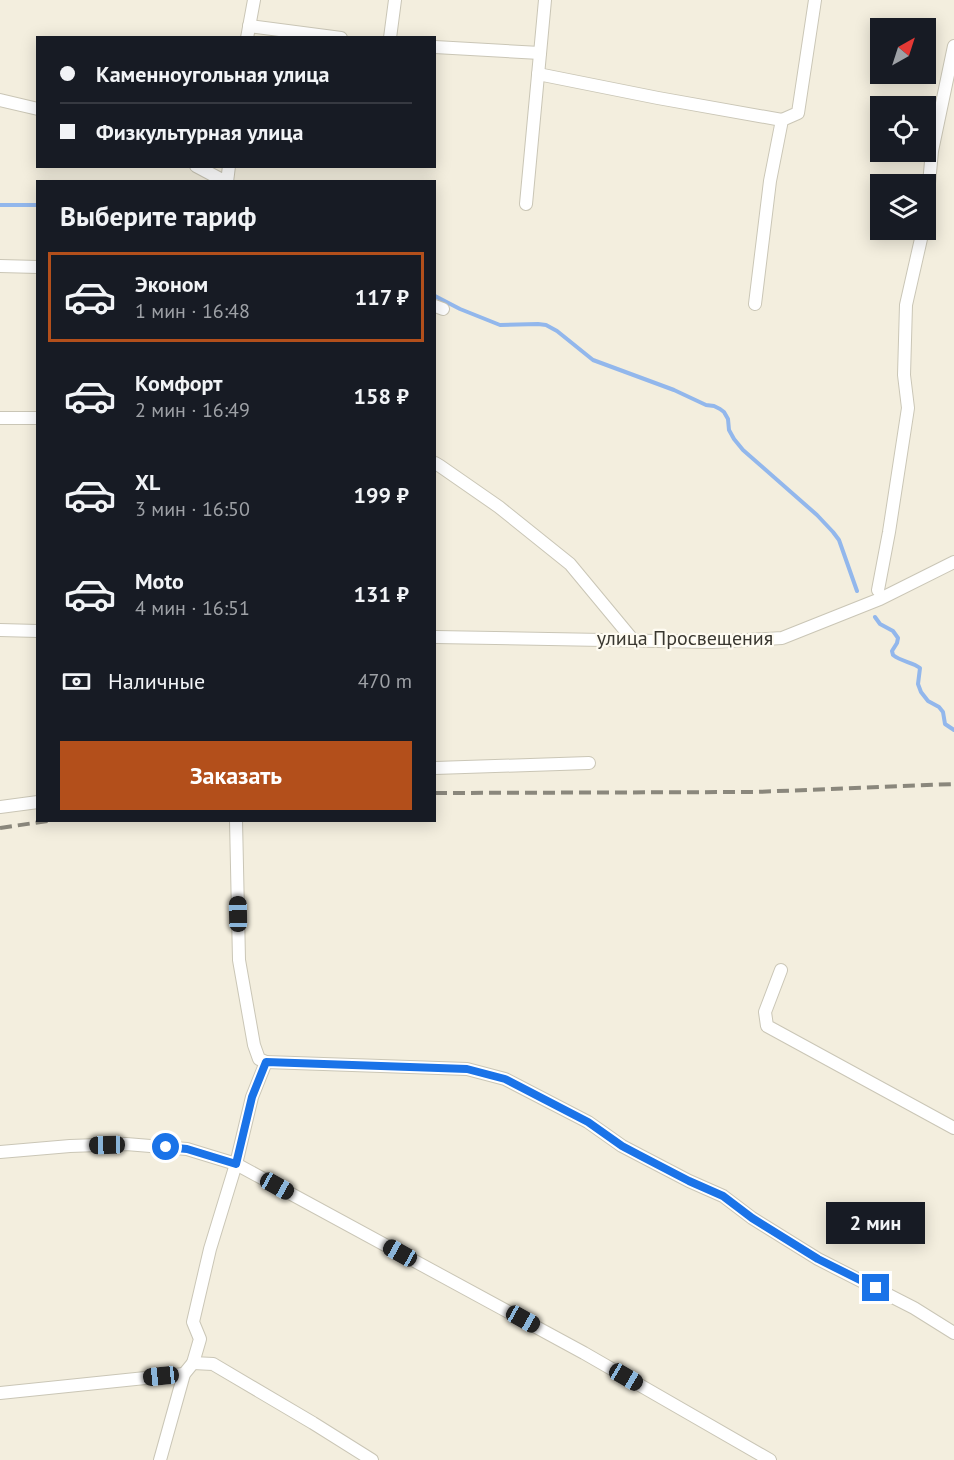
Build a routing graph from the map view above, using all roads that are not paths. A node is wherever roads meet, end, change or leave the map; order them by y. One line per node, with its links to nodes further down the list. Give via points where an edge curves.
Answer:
1 (254, 0): 5 (street)
2 (395, 0): 7 (street)
3 (545, 0): 10 (street)
4 (815, 0): 14 (street, via 798,113)
5 (248, 32): 6 (street)
6 (310, 36)
7 (390, 36)
8 (436, 46): 10 (street)
9 (954, 46): 16 (street)
10 (540, 53): 11 (street)
11 (538, 74): 14 (street); 18 (street)
12 (0, 100): 13 (street)
13 (36, 109)
14 (782, 120): 22 (street, via 770,181)
15 (200, 168): 17 (street)
16 (931, 174)
17 (222, 180)
18 (526, 204)
19 (921, 240): 27 (street, via 906,305 904,375 908,408)
20 (0, 266): 21 (street)
21 (36, 267)
22 (755, 304)
23 (0, 418): 24 (street)
24 (36, 418)
25 (436, 464): 31 (street, via 499,507 570,564)
26 (954, 562): 31 (street, улица Просвещения, via 880,599 782,638 712,642)
27 (878, 590)
28 (0, 630): 29 (street)
29 (36, 631)
30 (436, 637): 31 (street, улица Просвещения)
31 (633, 640)
32 (589, 763): 33 (street)
33 (436, 768)
34 (36, 802): 35 (street)
35 (0, 807)
36 (236, 822): 38 (street, via 239,960 254,1045 259,1059)
37 (781, 970): 39 (street, via 765,1012 767,1026)
38 (266, 1062): 41 (street, via 252,1097); 42 (street, via 467,1069 505,1079 588,1122 622,1146 723,1196 818,1259)
39 (954, 1128)
40 (0, 1152): 41 (street, via 126,1144 187,1149)
41 (236, 1164): 43 (street, via 193,1322 200,1340); 48 (street, via 584,1353)
42 (954, 1333)
43 (193, 1364): 44 (street); 47 (street, via 213,1364)
44 (184, 1374): 45 (street); 46 (street)
45 (0, 1393)
46 (160, 1460)
47 (372, 1460)
48 (770, 1460)

